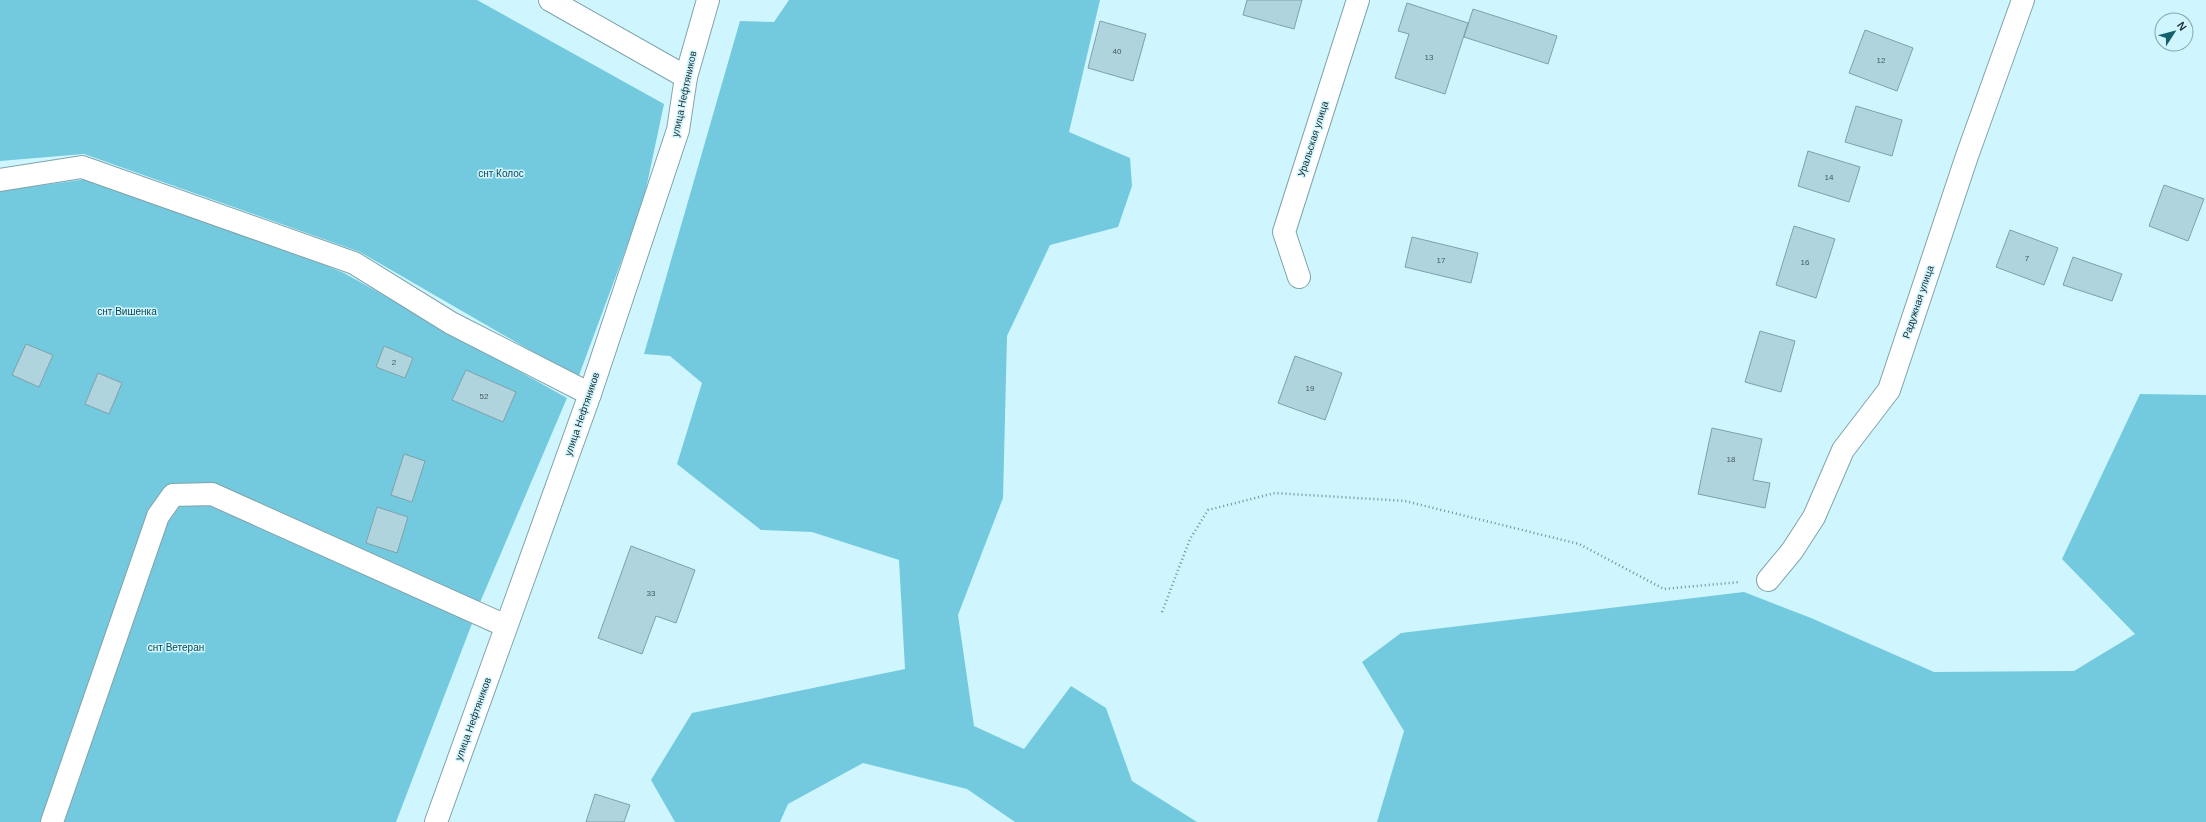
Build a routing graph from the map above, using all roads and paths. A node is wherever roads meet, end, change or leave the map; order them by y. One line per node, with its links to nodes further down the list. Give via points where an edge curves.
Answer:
1 (550, 0): 5 (street)
2 (708, 0): 5 (street, улица Нефтяников)
3 (1358, 0): 7 (street, Уральская улица, via 1284,232)
4 (2023, 0): 9 (street, Радужная улица, via 1889,390 1843,450 1814,517 1792,551)
5 (686, 77): 8 (street, улица Нефтяников, via 678,130)
6 (0, 180): 8 (street, via 82,167 354,263 451,323)
7 (1299, 277)
8 (590, 394): 11 (street, улица Нефтяников)
9 (1768, 580): 10 (path, via 1664,589 1579,544 1511,527 1405,501 1275,493 1208,510 1190,539)
10 (1162, 612)
11 (506, 626): 12 (street, via 212,494 173,495 158,516); 13 (street, улица Нефтяников)
12 (52, 822)
13 (436, 822)

